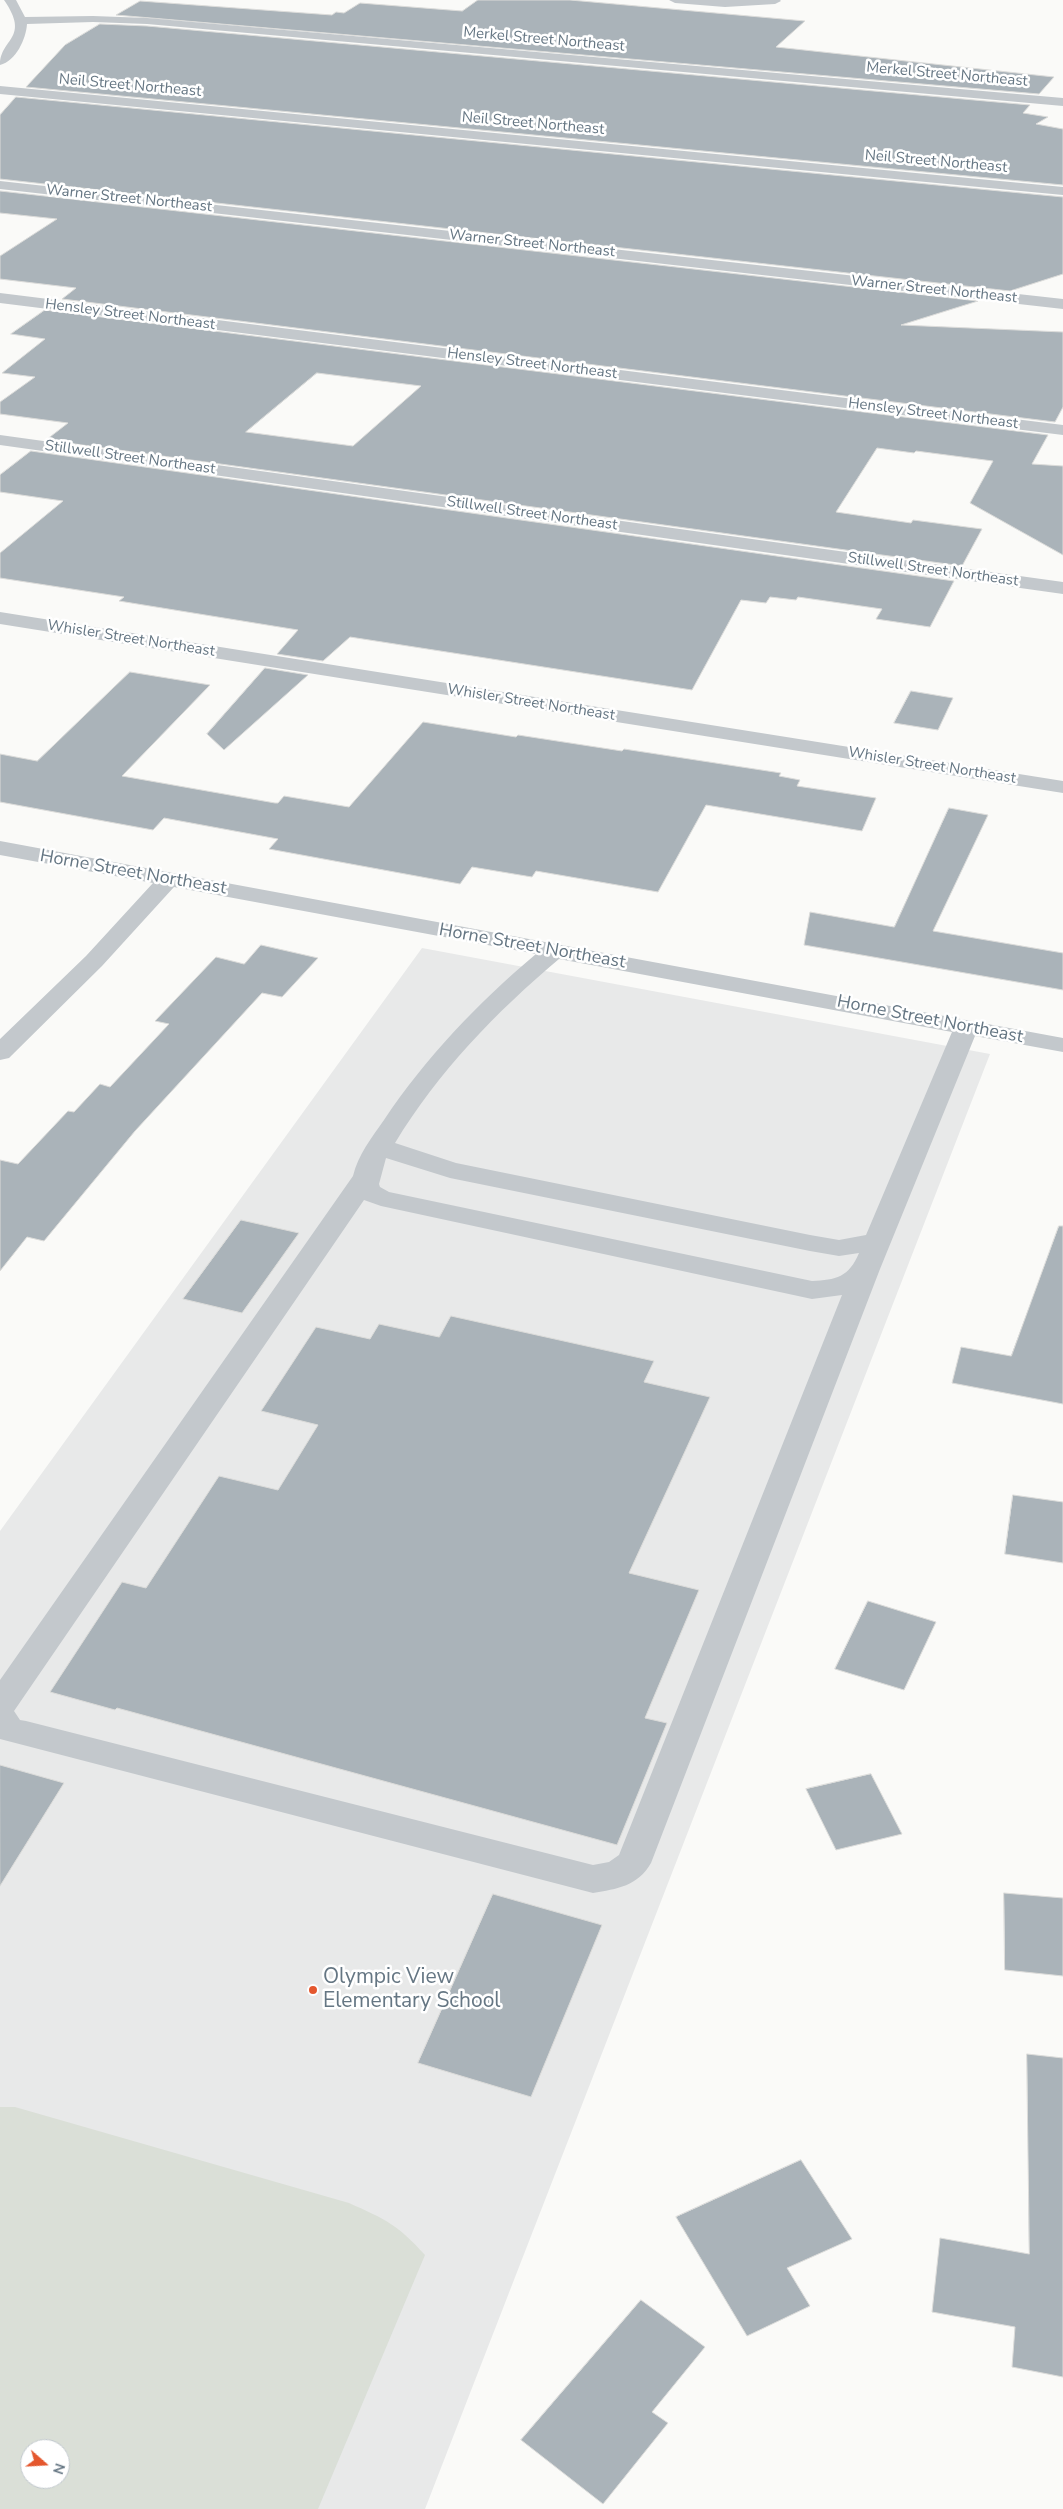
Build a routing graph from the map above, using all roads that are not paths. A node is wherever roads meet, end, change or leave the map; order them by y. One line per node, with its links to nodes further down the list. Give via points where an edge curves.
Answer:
1 (10, 0): 4 (street)
2 (675, 0): 3 (street, via 725,4)
3 (775, 1)
4 (21, 21): 5 (street, via 20,34); 7 (street, Merkel Street Northeast, via 147,21)
5 (0, 61)
6 (0, 90): 9 (street, Neil Street Northeast)
7 (1063, 102)
8 (0, 185): 11 (street, Warner Street Northeast)
9 (1063, 191)
10 (0, 298): 12 (street, Hensley Street Northeast)
11 (1063, 304)
12 (1063, 430)
13 (0, 440): 14 (street, Stillwell Street Northeast)
14 (1063, 588)
15 (0, 618): 16 (street, Whisler Street Northeast)
16 (1063, 787)
17 (0, 848): 18 (street, Horne Street Northeast)
18 (168, 880): 19 (street, Horne Street Northeast); 22 (street, via 94,961)
19 (554, 951): 20 (street, Horne Street Northeast); 23 (street, via 520,979 458,1040 410,1099)
20 (966, 1027): 21 (street, Horne Street Northeast); 25 (street)
21 (1063, 1045)
22 (0, 1053)
23 (380, 1147): 24 (street); 25 (street, via 450,1170)
24 (364, 1180): 25 (street, via 366,1191 381,1198 812,1290 834,1289 854,1282); 26 (street)
25 (872, 1256): 27 (street, via 633,1862 618,1875 592,1879 8,1729)
26 (0, 1706)
27 (0, 1716)

